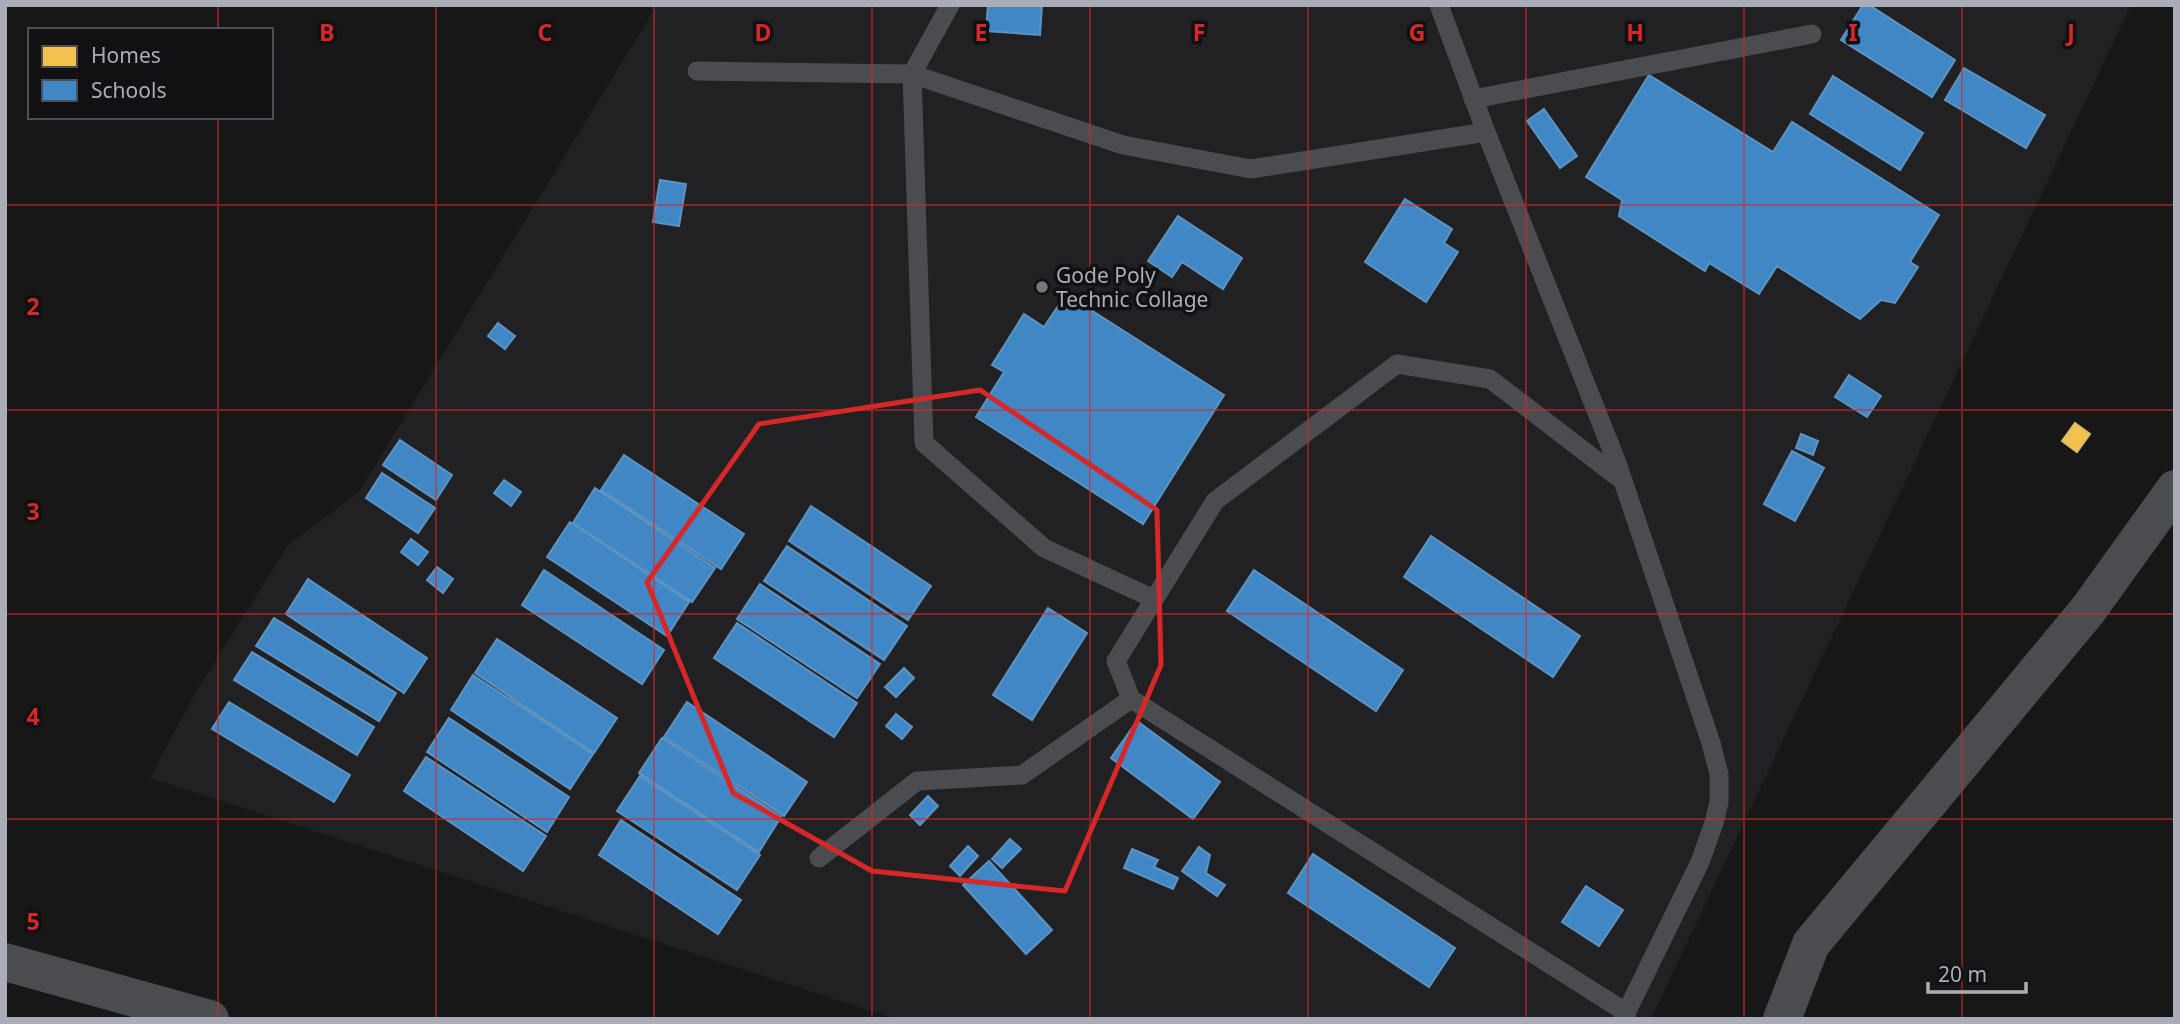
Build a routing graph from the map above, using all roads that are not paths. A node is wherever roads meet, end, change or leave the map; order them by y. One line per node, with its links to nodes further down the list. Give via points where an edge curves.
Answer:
1 (950, 5): 5 (lane)
2 (1439, 5): 6 (lane)
3 (1812, 34): 6 (lane)
4 (697, 71): 5 (lane)
5 (912, 74): 7 (lane, via 1123,145 1251,169); 10 (lane, via 924,443 1044,548)
6 (1473, 99): 7 (lane)
7 (1486, 132): 8 (lane)
8 (1623, 481): 10 (lane, via 1490,379 1397,365 1215,501); 14 (lane, via 1711,743 1719,802 1700,862)
9 (2175, 489): 16 (street, via 2088,610 1811,944)
10 (1154, 599): 11 (lane, via 1116,660)
11 (1131, 699): 12 (lane, via 1022,775 917,781); 14 (lane)
12 (819, 858)
13 (5, 962): 15 (street)
14 (1625, 1016)
15 (210, 1019)
16 (1782, 1019)

